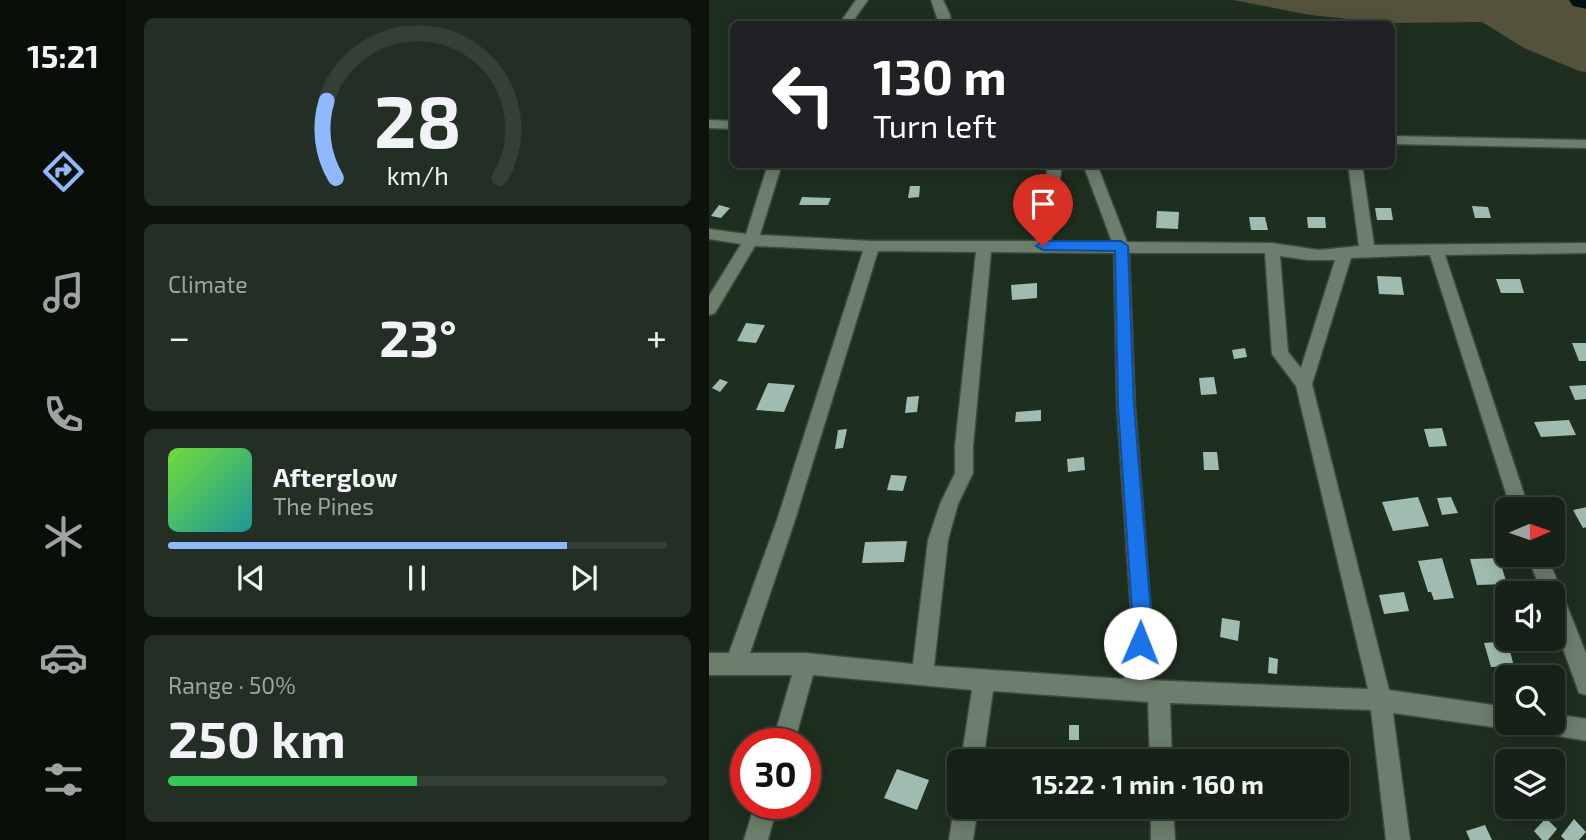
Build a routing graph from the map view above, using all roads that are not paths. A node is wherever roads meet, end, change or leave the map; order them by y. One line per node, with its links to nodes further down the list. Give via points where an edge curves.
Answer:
1 (862, 0): 3 (street)
2 (937, 0): 4 (street)
3 (847, 21)
4 (945, 21)
5 (709, 124): 6 (street)
6 (730, 125)
7 (1395, 140): 8 (street)
8 (1586, 144)
9 (774, 168): 14 (street)
10 (1053, 168): 16 (street)
11 (1092, 168): 17 (street)
12 (1356, 168): 22 (street)
13 (709, 234): 14 (street)
14 (750, 240): 15 (street); 24 (street)
15 (872, 246): 18 (street); 29 (street)
16 (1043, 246): 17 (street); 18 (street)
17 (1121, 246): 19 (street); 34 (street, via 1126,406 1141,612)
18 (984, 247): 31 (street, via 964,473 938,540)
19 (1272, 248): 23 (street, via 1299,255); 25 (street, via 1280,354)
20 (1586, 248): 21 (street)
21 (1436, 249): 22 (street); 26 (street)
22 (1367, 250): 23 (street)
23 (1344, 255): 25 (street)
24 (709, 309)
25 (1305, 384): 36 (street)
26 (1516, 497)
27 (1565, 629): 33 (street)
28 (709, 664): 29 (street)
29 (736, 664): 30 (street)
30 (806, 664): 31 (street); 39 (street)
31 (922, 676): 32 (street)
32 (984, 678): 34 (street); 41 (street)
33 (1586, 685)
34 (1134, 690): 35 (street)
35 (1159, 692): 36 (street); 42 (street)
36 (1381, 700): 37 (street); 49 (street)
37 (1495, 716)
38 (1565, 727): 40 (street)
39 (788, 728)
40 (1586, 730)
41 (974, 749)
42 (1161, 749)
43 (762, 819): 46 (street)
44 (964, 819): 47 (street)
45 (1162, 819): 48 (street)
46 (756, 840)
47 (961, 840)
48 (1163, 840)
49 (1398, 840)

